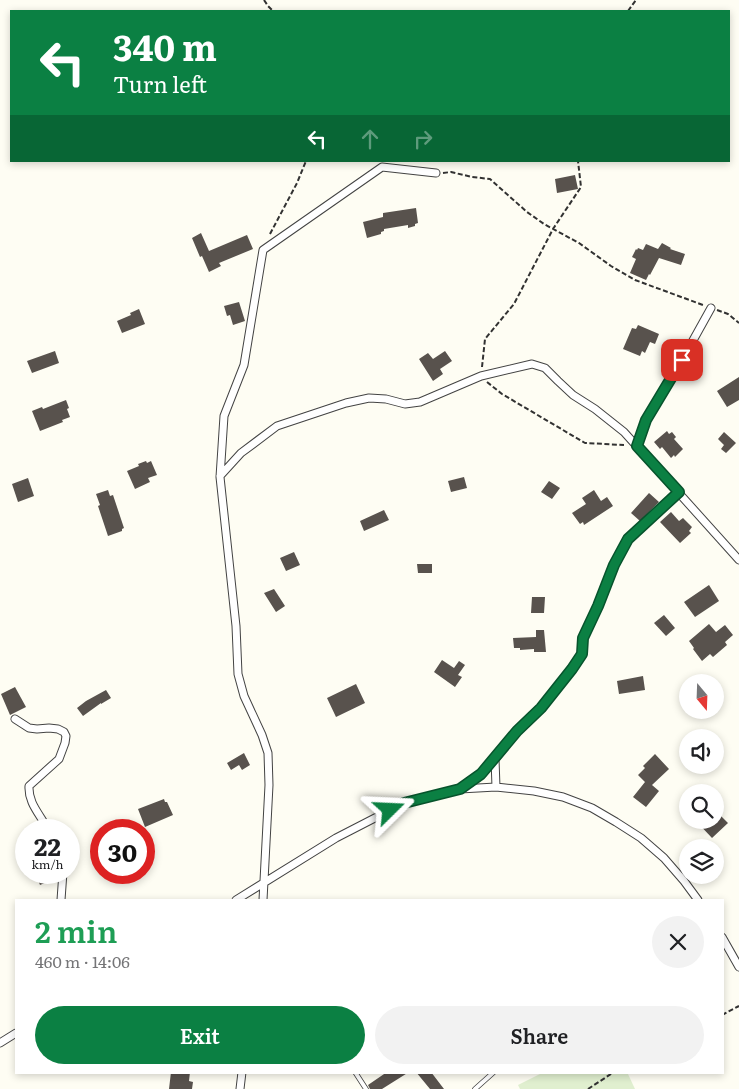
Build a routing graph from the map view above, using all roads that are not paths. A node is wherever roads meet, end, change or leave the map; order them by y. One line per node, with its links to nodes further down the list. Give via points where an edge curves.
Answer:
1 (436, 174): 4 (street, via 382,167 263,250 244,365 224,416)
2 (711, 308): 3 (street, via 646,420)
3 (637, 446): 4 (street, via 545,368 532,364 481,376 420,402 404,404 369,398 277,426 241,453); 5 (street)
4 (220, 477): 12 (street, via 238,674 268,753)
5 (679, 492): 6 (street); 8 (street, via 628,539 583,638 582,654 541,708)
6 (739, 560)
7 (15, 718): 11 (street, via 29,728 58,729 66,736 59,759 30,786 31,801)
8 (495, 759): 9 (street); 10 (street)
9 (496, 787): 10 (street); 17 (street, via 534,790 592,808 641,838 664,858)
10 (460, 789): 12 (street, via 404,803 336,838)
11 (42, 819)
12 (264, 883): 15 (street); 16 (street)
13 (62, 884): 14 (street)
14 (61, 899)
15 (238, 899)
16 (262, 899)
17 (697, 899)
18 (724, 941): 19 (street)
19 (739, 967)
20 (15, 1035): 21 (street)
21 (0, 1043)
22 (242, 1074): 25 (street)
23 (357, 1074): 26 (lane)
24 (492, 1074): 27 (lane)
25 (240, 1089)
26 (366, 1089)
27 (475, 1089)

